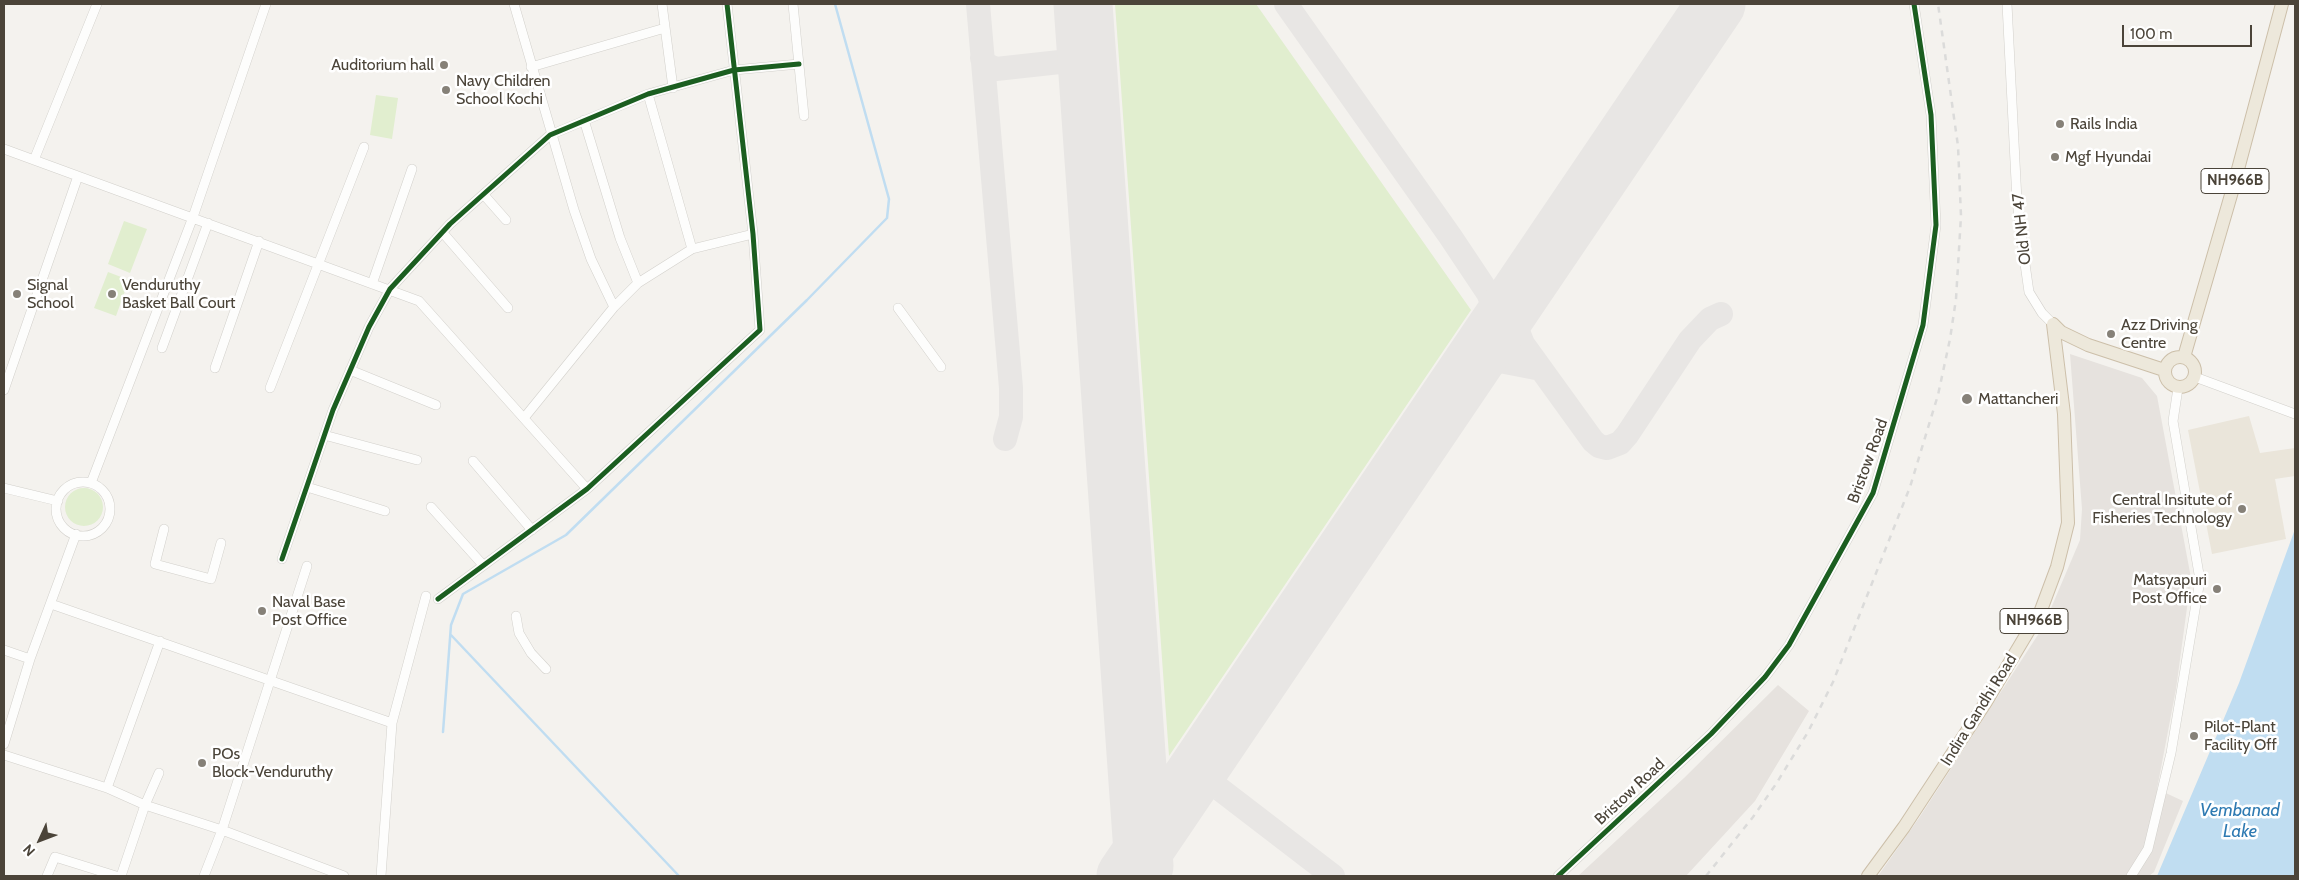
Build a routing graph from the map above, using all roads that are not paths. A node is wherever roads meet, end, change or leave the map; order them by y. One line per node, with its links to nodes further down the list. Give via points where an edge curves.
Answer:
1 (97, 4): 21 (street)
2 (266, 4): 25 (street)
3 (514, 4): 12 (street)
4 (662, 4): 10 (street)
5 (727, 4): 13 (street)
6 (793, 4): 11 (street)
7 (1914, 4): 92 (street, Bristow Road, via 1932,115 1936,225 1923,324 1873,493 1790,645 1765,677 1711,734)
8 (2007, 4): 39 (street, Old NH 47, via 2017,201 2029,292)
9 (2282, 4): 41 (highway, NH966B)
10 (665, 28): 12 (street); 14 (street)
11 (800, 64): 13 (street); 16 (street)
12 (531, 67): 18 (street)
13 (734, 70): 14 (street); 29 (street)
14 (673, 88): 15 (street)
15 (648, 94): 17 (street); 31 (street)
16 (804, 116)
17 (584, 120): 18 (street); 33 (street, via 620,238)
18 (550, 135): 24 (street); 36 (street, via 591,259)
19 (364, 148): 32 (street)
20 (4, 149): 21 (street)
21 (34, 160): 23 (street)
22 (412, 169): 34 (street)
23 (78, 176): 25 (street); 49 (street)
24 (484, 195): 26 (street); 28 (street)
25 (192, 217): 27 (street); 56 (street)
26 (506, 220)
27 (208, 223): 30 (street); 40 (street)
28 (443, 233): 35 (street); 37 (street)
29 (753, 234): 31 (street); 59 (street, via 760,330)
30 (260, 241): 32 (street); 43 (street)
31 (692, 249): 33 (street)
32 (316, 264): 34 (street); 47 (street)
33 (638, 283): 36 (street)
34 (372, 284): 35 (street)
35 (390, 290): 44 (street); 52 (street, via 419,301)
36 (614, 306): 52 (street)
37 (508, 308)
38 (898, 308): 42 (street)
39 (2053, 324): 45 (highway, Old NH 47, via 2061,332 2095,348); 93 (highway, Indira Gandhi Road / NH966B, via 2064,414 2068,523 2057,567 2041,610 1986,702)
40 (162, 348)
41 (2184, 357): 45 (highway, via 2173,358); 46 (highway, via 2192,362)
42 (941, 367)
43 (215, 368)
44 (350, 370): 50 (street); 53 (street)
45 (2164, 370): 48 (highway, via 2166,380)
46 (2195, 377): 48 (highway, via 2188,385); 51 (street)
47 (270, 388)
48 (2178, 388): 94 (street, via 2173,421 2200,580 2171,753 2148,849)
49 (4, 390)
50 (436, 405)
51 (2295, 414)
52 (524, 418): 59 (street)
53 (324, 435): 54 (street); 57 (street)
54 (417, 460)
55 (473, 461): 64 (street)
56 (91, 483): 60 (street, via 75,483 61,493); 65 (street, via 99,486 108,499 110,514 101,529 93,534)
57 (307, 487): 62 (street); 67 (street)
58 (4, 488): 60 (street)
59 (587, 489): 64 (street)
60 (58, 501): 65 (street, via 58,518 68,531)
61 (431, 507): 68 (street)
62 (384, 511)
63 (164, 529): 66 (street, via 155,564 211,579)
64 (532, 530): 68 (street)
65 (76, 534): 72 (street)
66 (221, 543)
67 (282, 559)
68 (483, 565): 71 (street)
69 (307, 566): 78 (street)
70 (426, 596): 79 (street)
71 (438, 599)
72 (51, 604): 74 (street); 76 (street)
73 (516, 616): 77 (street, via 523,639)
74 (160, 641): 78 (street); 83 (street)
75 (4, 650): 76 (street)
76 (30, 659): 80 (street)
77 (546, 669)
78 (269, 679): 79 (street); 85 (street)
79 (392, 723): 91 (street)
80 (4, 744)
81 (4, 755): 83 (street)
82 (160, 773): 84 (street)
83 (107, 788): 84 (street)
84 (145, 805): 85 (street); 88 (street)
85 (222, 830): 89 (street); 90 (street)
86 (47, 876): 87 (street, via 56,857)
87 (116, 876)
88 (121, 876)
89 (204, 876)
90 (344, 876)
91 (381, 876)
92 (1558, 876)
93 (1868, 876)
94 (2132, 876)

